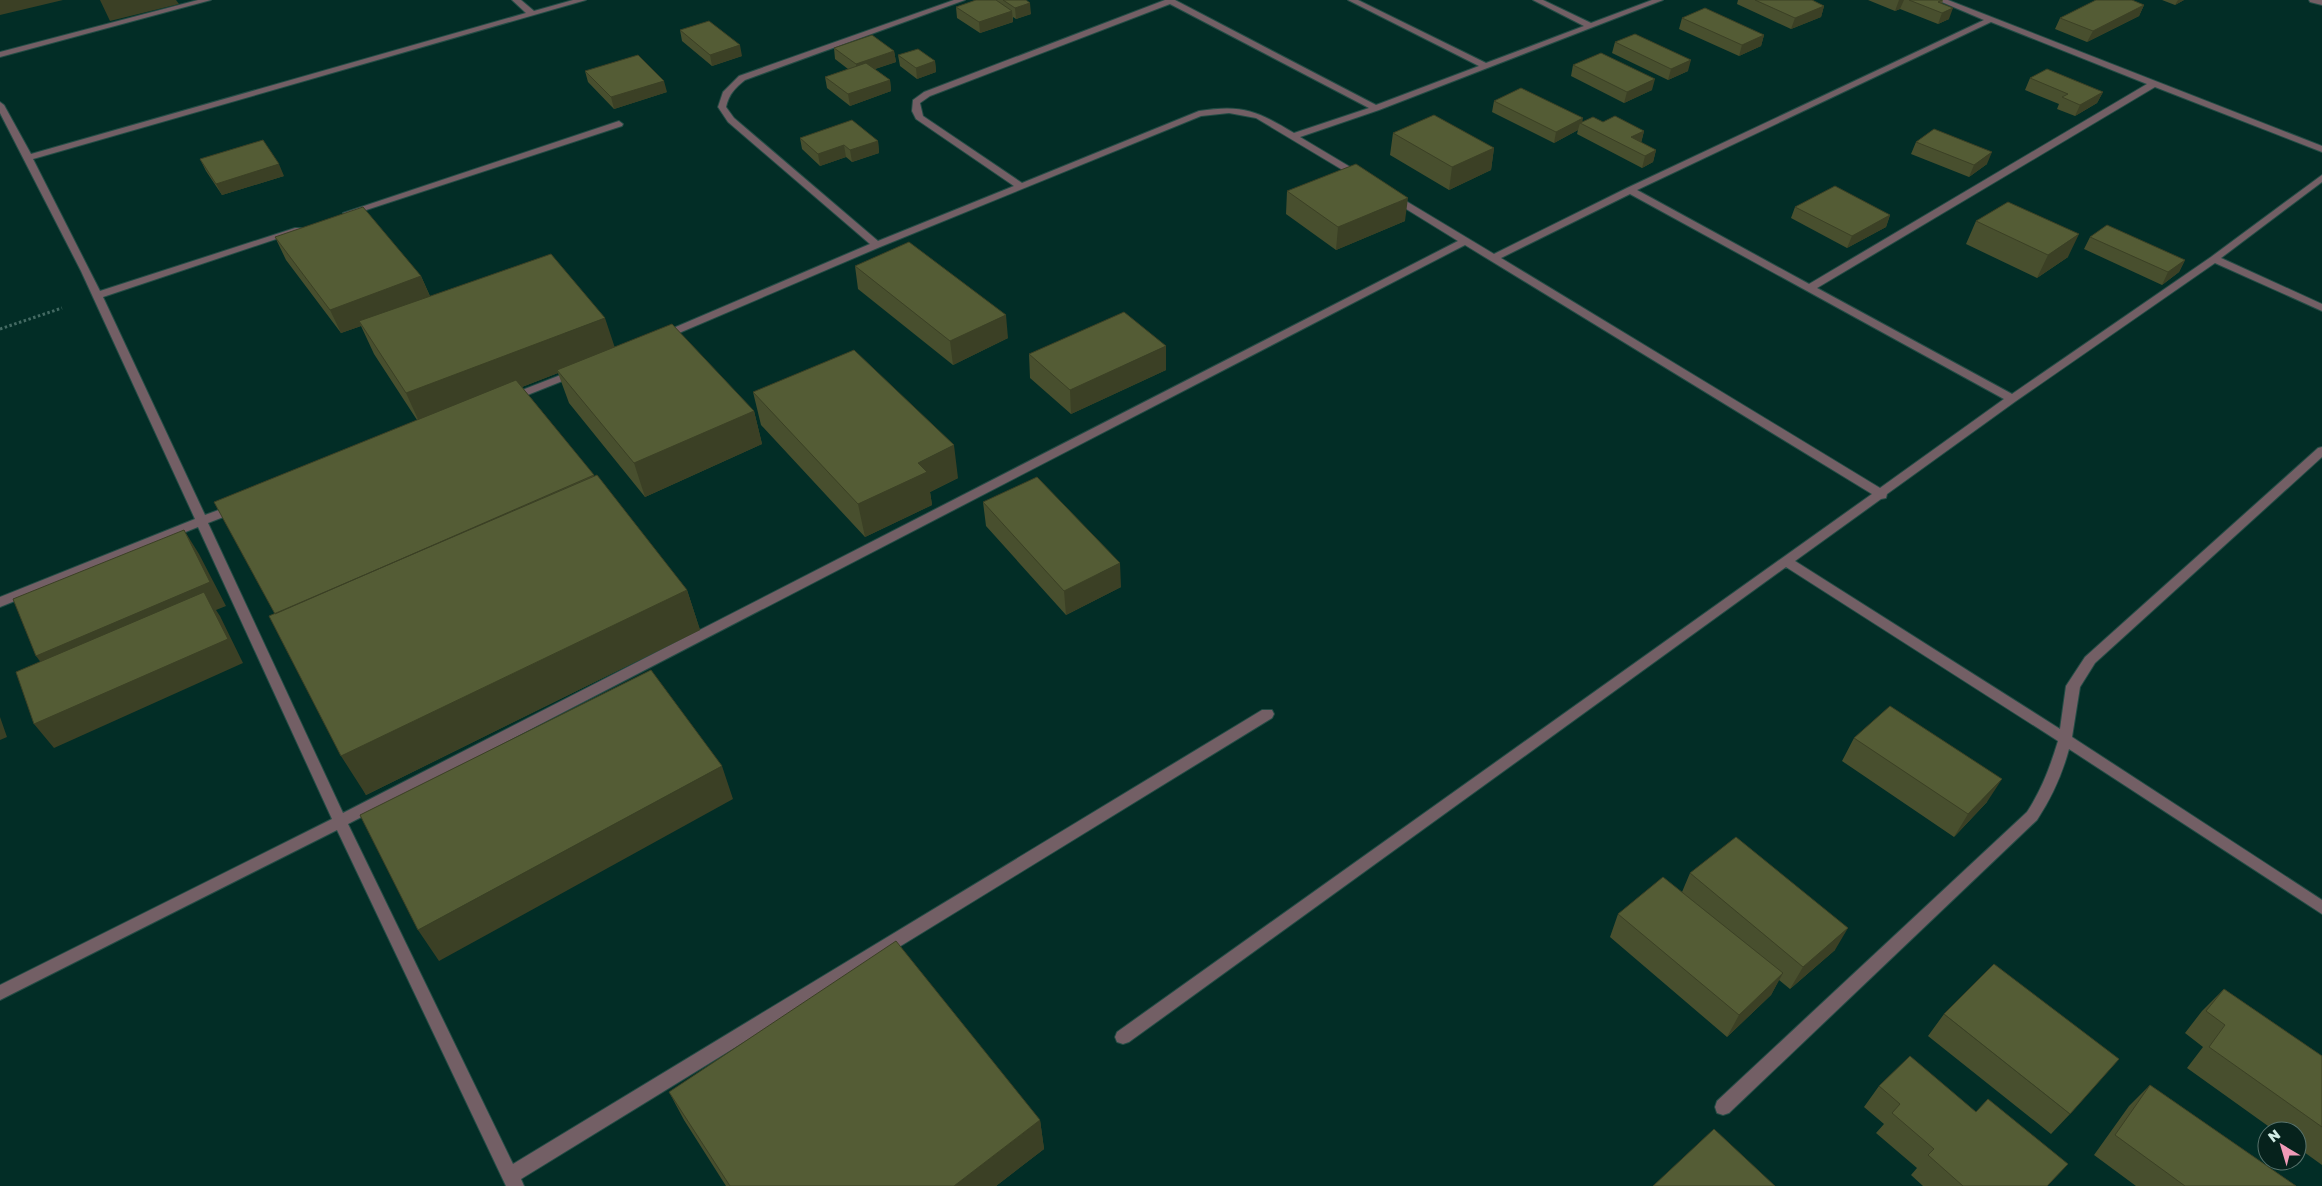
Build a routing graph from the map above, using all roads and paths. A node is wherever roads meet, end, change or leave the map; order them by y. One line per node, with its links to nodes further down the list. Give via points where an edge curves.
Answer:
1 (207, 0): 15 (street)
2 (516, 0): 12 (street)
3 (582, 0): 12 (street)
4 (961, 0): 32 (street, via 742,78 723,97 722,107 730,120)
5 (1170, 0): 19 (street); 26 (street, via 927,94 916,102 919,117)
6 (1352, 0): 16 (street)
7 (1537, 0): 14 (street)
8 (1659, 0): 14 (street)
9 (1941, 0): 13 (street)
10 (2313, 0): 11 (street)
11 (2322, 3)
12 (532, 14): 23 (street)
13 (1990, 20): 17 (street); 27 (street)
14 (1591, 26): 16 (street)
15 (0, 55)
16 (1484, 65): 19 (street)
17 (2152, 84): 22 (street); 35 (street)
18 (0, 105): 23 (street)
19 (1376, 108): 21 (street)
20 (619, 124): 29 (street)
21 (1294, 136): 25 (street); 26 (street, via 1259,116 1241,110 1199,114)
22 (2322, 149)
23 (29, 157): 36 (street)
24 (2322, 178): 34 (street)
25 (1368, 181)
26 (1020, 186): 32 (street)
27 (1630, 190): 33 (street); 35 (street)
28 (1384, 191): 31 (street)
29 (335, 218)
30 (306, 227): 36 (street)
31 (1466, 241): 33 (street); 51 (street)
32 (877, 245): 39 (street)
33 (1496, 258): 44 (street)
34 (2214, 259): 37 (street); 41 (street)
35 (1808, 289): 41 (street)
36 (98, 296): 38 (path); 46 (street)
37 (2322, 308)
38 (0, 329)
39 (652, 341)
40 (589, 367): 42 (street)
41 (2012, 399): 44 (street)
42 (497, 404)
43 (2322, 451): 50 (street, via 2090,660 2073,686)
44 (1882, 495): 47 (street)
45 (248, 503): 46 (street)
46 (201, 521): 48 (street); 51 (street)
47 (1786, 562): 50 (street); 54 (street)
48 (0, 602)
49 (1267, 714): 56 (street)
50 (2065, 739): 52 (street); 55 (street, via 2055,774 2032,816)
51 (339, 822): 53 (street); 56 (street)
52 (2322, 908)
53 (0, 993)
54 (1123, 1037)
55 (1723, 1107)
56 (513, 1181)

